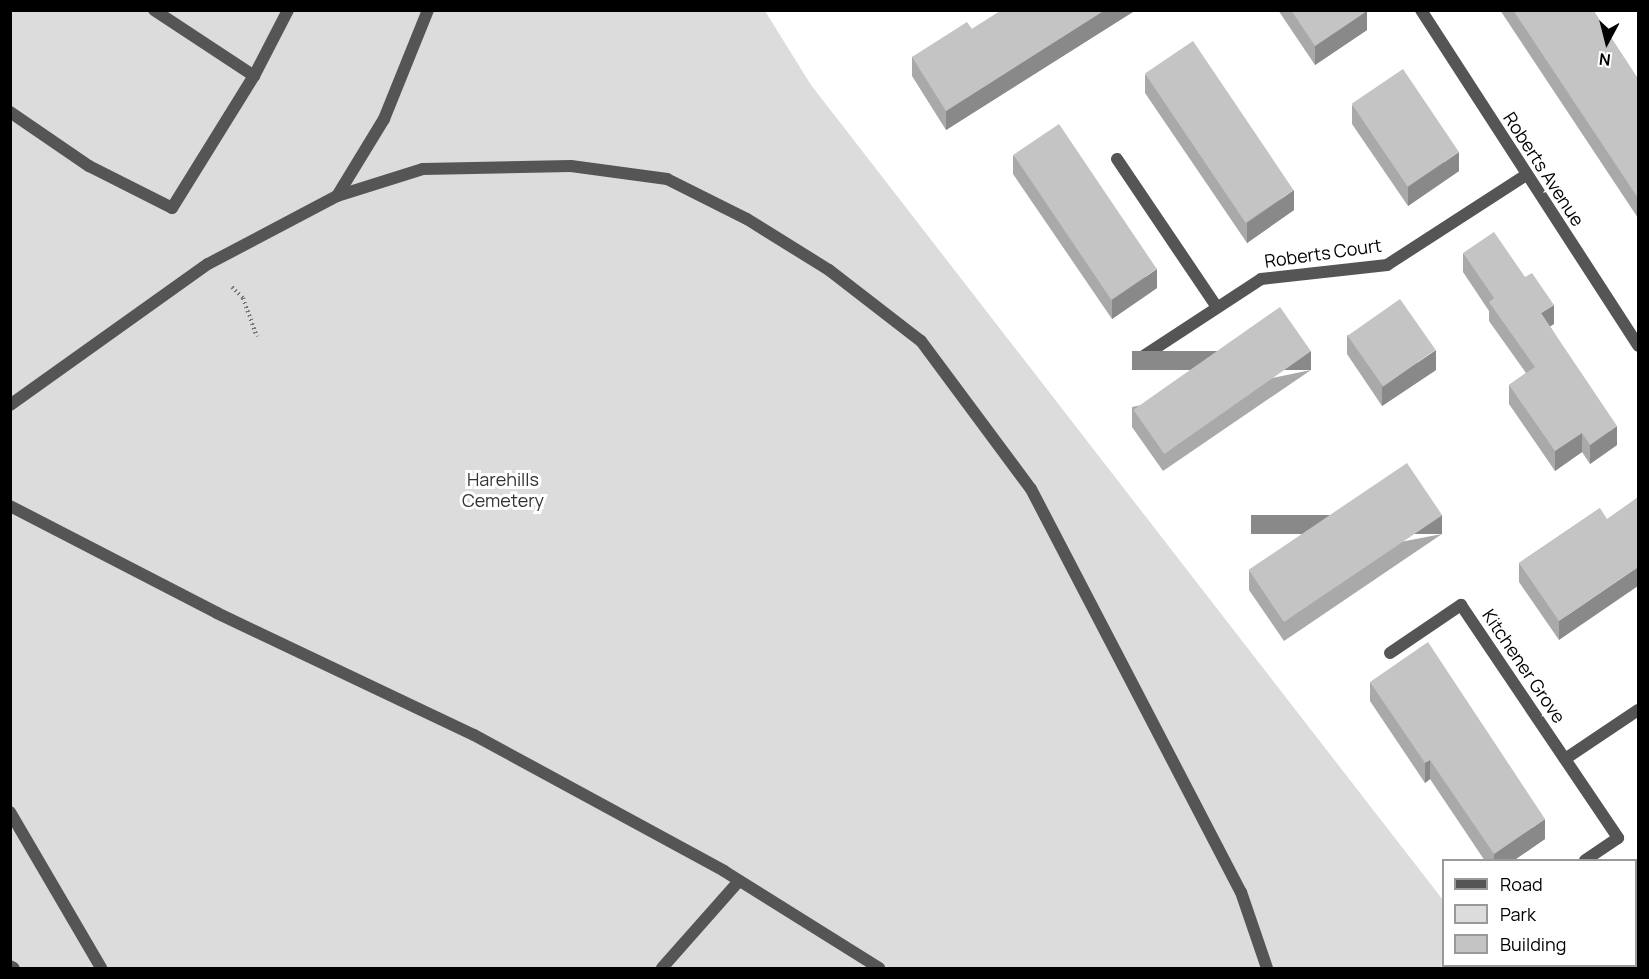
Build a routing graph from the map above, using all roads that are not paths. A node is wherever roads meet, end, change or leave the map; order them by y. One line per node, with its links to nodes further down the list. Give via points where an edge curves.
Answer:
1 (154, 10): 5 (street)
2 (288, 10): 5 (street)
3 (428, 10): 9 (street, via 384,119)
4 (1421, 10): 8 (street, Roberts Avenue)
5 (254, 76): 6 (street, via 172,208 89,165)
6 (10, 112)
7 (1117, 159): 10 (street)
8 (1526, 175): 10 (street, Roberts Court, via 1387,265 1261,279); 11 (street, Roberts Avenue)
9 (337, 196): 13 (street, via 208,264); 26 (street, via 423,169 571,166 667,179 747,219 829,270 921,341 1031,489 1241,892)
10 (1216, 306): 12 (street, Roberts Court)
11 (1638, 346)
12 (1142, 357)
13 (10, 405)
14 (10, 506): 20 (street, via 217,613 474,735)
15 (1390, 653): 17 (street, Kitchener Grove, via 1461,605)
16 (1638, 710): 17 (street)
17 (1565, 759): 19 (street, Kitchener Grove, via 1618,838)
18 (10, 812): 23 (street)
19 (1588, 859)
20 (739, 880): 24 (street); 25 (street)
21 (10, 966): 22 (street)
22 (14, 969)
23 (101, 969)
24 (662, 969)
25 (879, 969)
26 (1267, 969)

